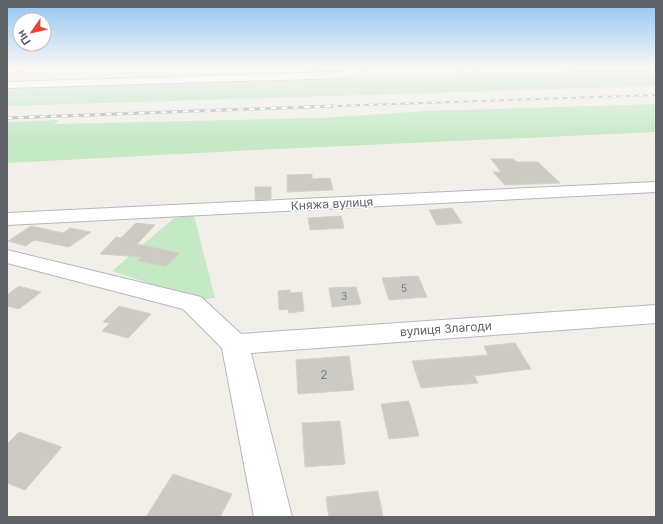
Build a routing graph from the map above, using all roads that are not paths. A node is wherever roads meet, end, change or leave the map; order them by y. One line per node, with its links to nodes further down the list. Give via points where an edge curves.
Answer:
1 (656, 187): 2 (street, Княжа вулиця)
2 (7, 219)
3 (7, 256): 5 (street, via 192,303)
4 (656, 314): 5 (street, вулиця Злагоди)
5 (235, 344): 6 (street)
6 (273, 517)

